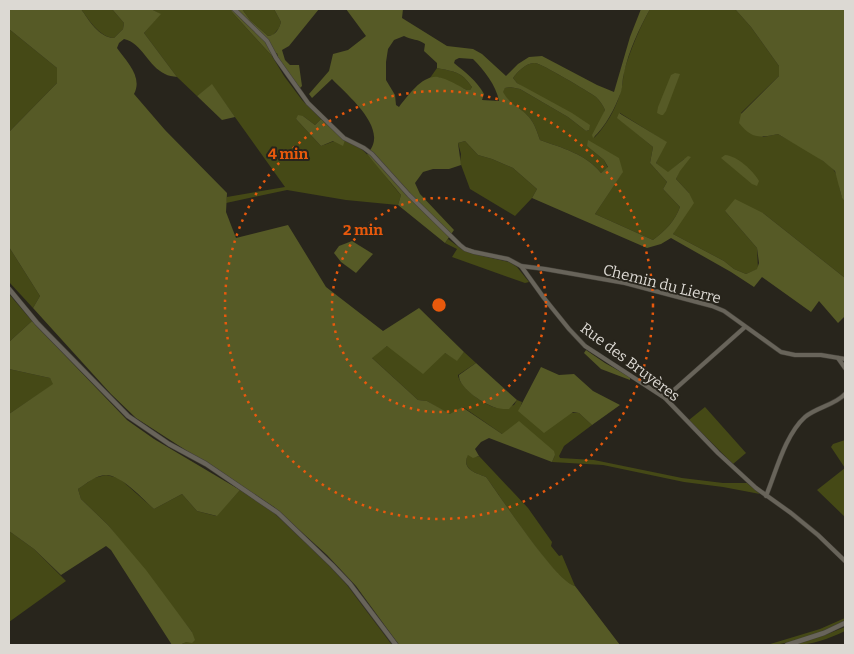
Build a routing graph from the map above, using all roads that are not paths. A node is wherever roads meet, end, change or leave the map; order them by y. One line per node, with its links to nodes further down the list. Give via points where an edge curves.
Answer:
1 (234, 9): 2 (street, via 267,41 308,103 344,138 372,154 465,249 508,259)
2 (521, 266): 4 (street, Chemin du Lierre, via 625,283 712,306); 9 (street, Rue des Bruyères, via 585,346)
3 (9, 289): 13 (street, via 42,328 128,416 278,513 350,584)
4 (745, 327): 5 (street, Chemin du Lierre, via 782,352); 9 (street)
5 (838, 358): 6 (street, Chemin du Lierre); 7 (street)
6 (845, 359)
7 (845, 368)
8 (845, 394): 10 (street, via 799,424)
9 (664, 398): 10 (street, Rue des Bruyères)
10 (766, 496): 11 (street, Rue des Bruyères, via 818,535)
11 (845, 561)
12 (845, 624): 14 (street)
13 (396, 645)
14 (788, 645)

